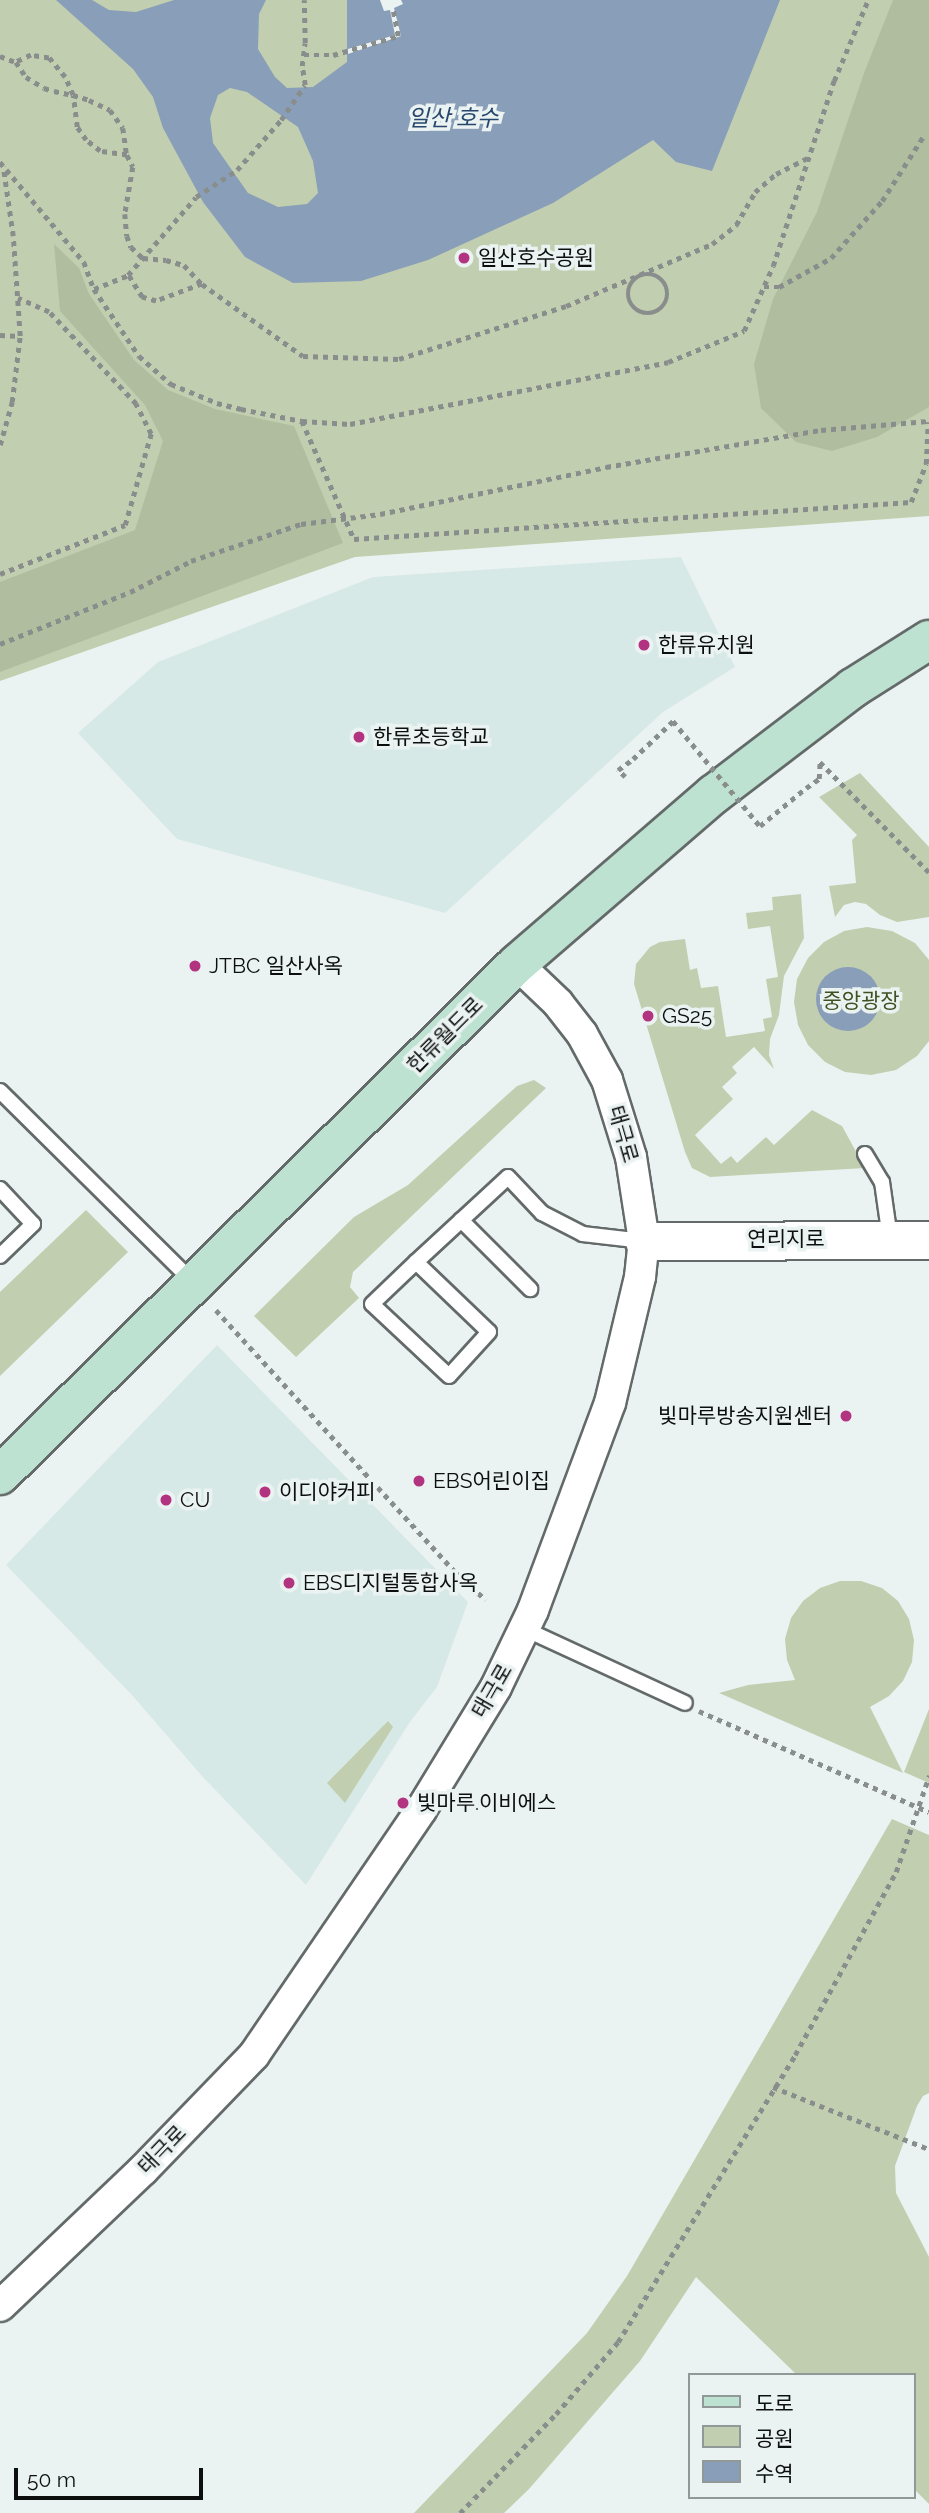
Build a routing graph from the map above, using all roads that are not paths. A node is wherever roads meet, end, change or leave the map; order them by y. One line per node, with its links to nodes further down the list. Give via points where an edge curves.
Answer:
1 (929, 640): 2 (main road, 한류월드로, via 853,688 722,788)
2 (517, 964): 9 (street, 태극로, via 558,1003 582,1034 607,1080 631,1157); 13 (main road, 한류월드로)
3 (0, 1091): 13 (lane)
4 (865, 1154): 7 (lane, via 882,1182)
5 (0, 1189): 10 (lane, via 33,1224)
6 (461, 1220): 9 (lane, via 508,1177 542,1213 583,1234); 11 (lane); 12 (lane)
7 (891, 1240): 8 (street, 연리지로); 9 (street, 연리지로)
8 (929, 1240)
9 (644, 1241): 15 (street, 태극로, via 610,1404)
10 (0, 1256)
11 (416, 1262): 11 (lane, via 372,1304 449,1376 489,1332)
12 (530, 1289)
13 (205, 1297): 14 (main road, 한류월드로)
14 (0, 1475)
15 (525, 1629): 16 (lane); 17 (street, 태극로, via 496,1687 421,1810 254,2055 143,2170)
16 (688, 1708)
17 (0, 2306)

